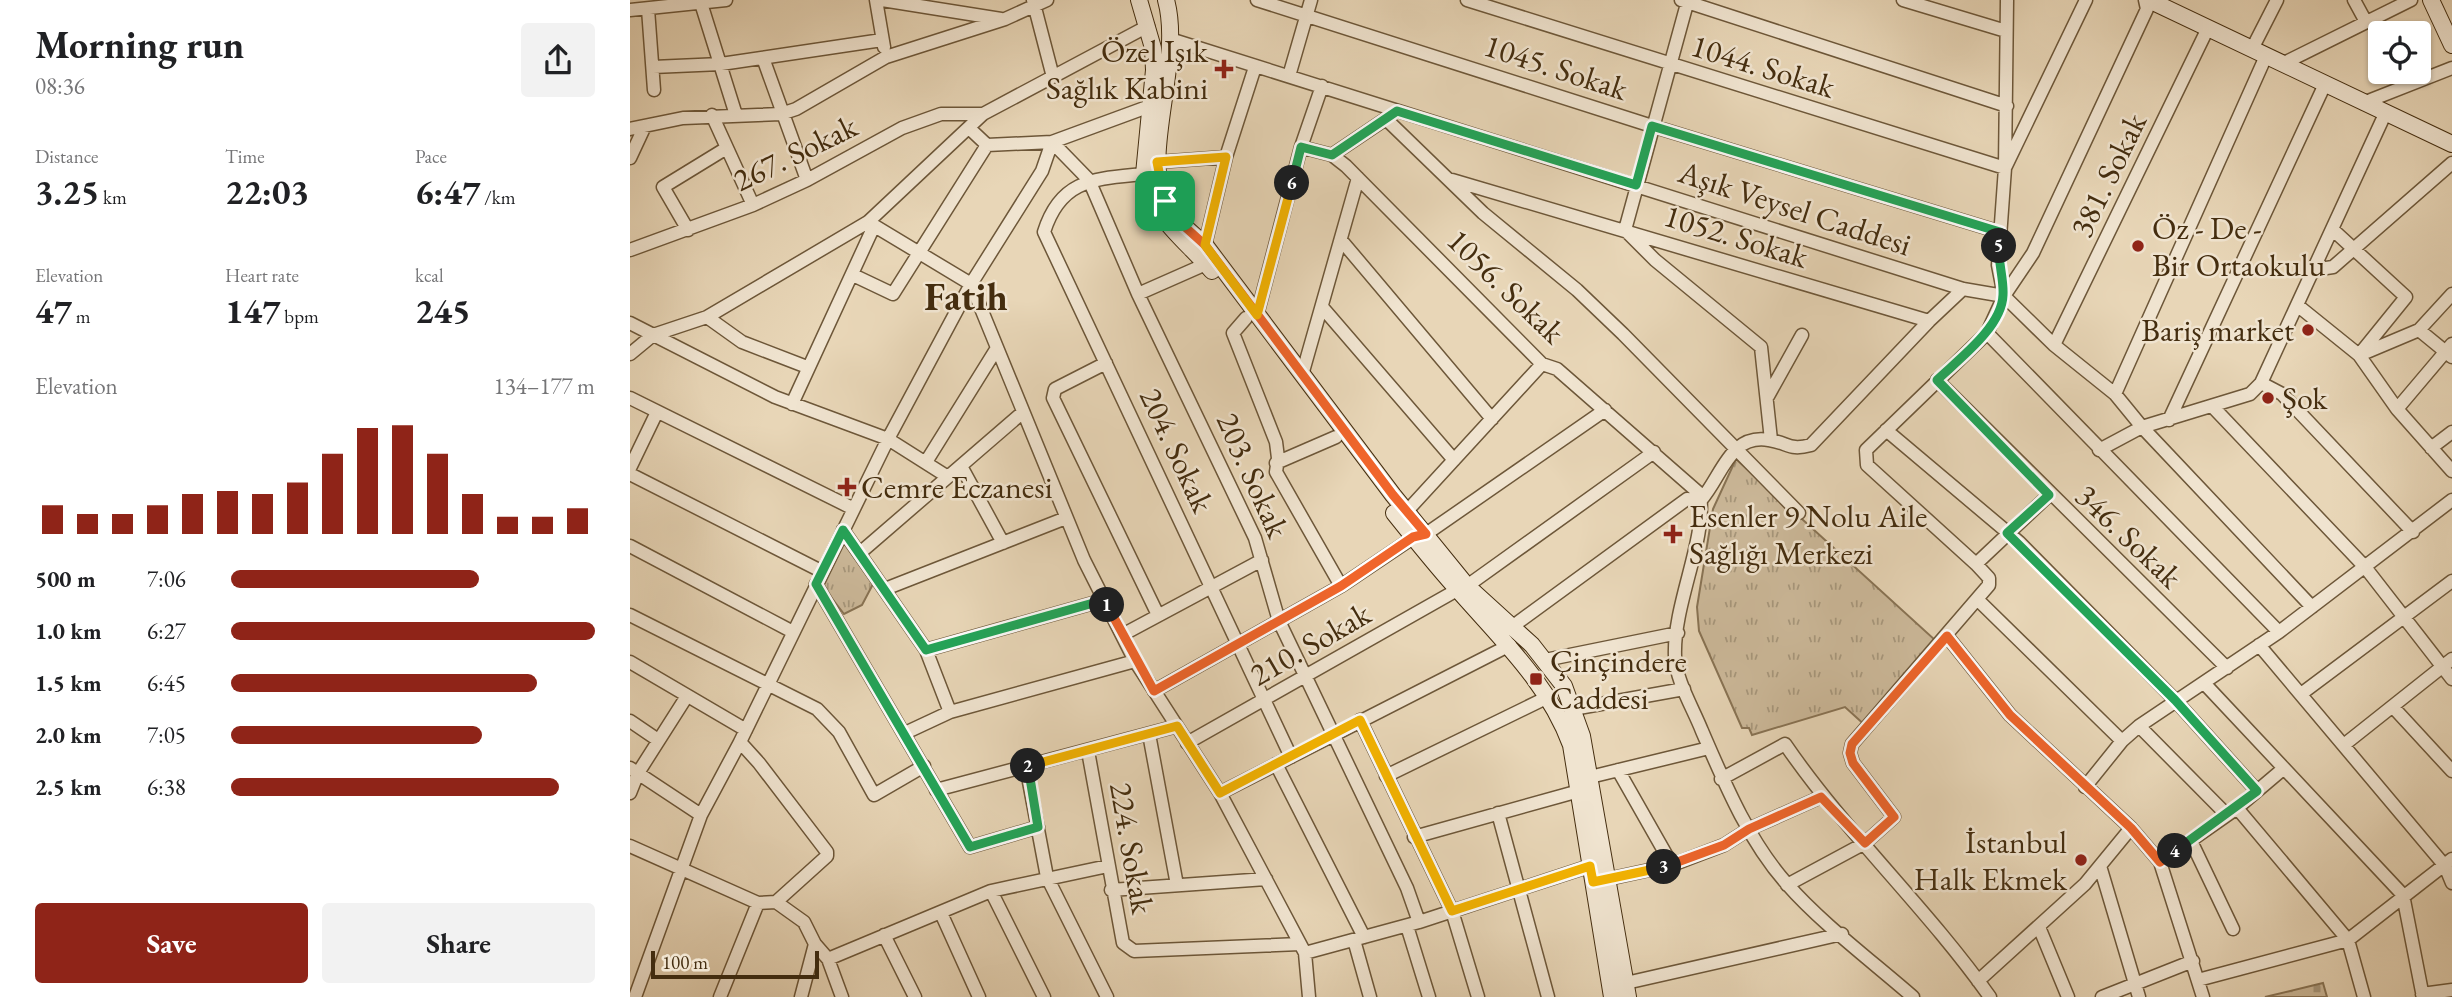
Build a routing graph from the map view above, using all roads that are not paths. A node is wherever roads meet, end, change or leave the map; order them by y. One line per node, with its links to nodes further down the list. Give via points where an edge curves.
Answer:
1 (726, 0): 18 (street)
2 (876, 0): 29 (street)
3 (881, 0): 23 (street)
4 (1139, 0): 25 (main road)
5 (1166, 0): 28 (main road)
6 (1257, 0): 22 (street, 1045. Sokak)
7 (1311, 0): 22 (street)
8 (1467, 0): 35 (street, 1044. Sokak)
9 (1903, 0): 27 (street)
10 (2007, 0): 27 (street)
11 (2086, 0): 69 (street)
12 (2148, 0): 26 (main road); 94 (street, via 2033,253)
13 (2277, 0): 31 (street)
14 (2354, 0): 24 (street)
15 (2411, 0): 24 (street)
16 (2431, 0): 30 (main road)
17 (1686, 1): 35 (street); 47 (street)
18 (701, 2): 20 (street); 34 (street)
19 (1038, 2): 23 (street); 41 (street)
20 (648, 9): 21 (street); 37 (street)
21 (630, 10)
22 (1307, 15): 40 (street); 55 (street, 1045. Sokak)
23 (1005, 19): 32 (street)
24 (2366, 22): 36 (street)
25 (1148, 26): 41 (street); 46 (main road, via 1154,70)
26 (2208, 28): 31 (main road); 105 (street, 381. Sokak)
27 (2006, 31): 47 (street)
28 (1170, 39): 38 (street, Aşık Veysel Caddesi); 67 (main road)
29 (882, 40): 32 (street); 33 (street)
30 (2452, 45)
31 (2259, 53): 36 (main road); 116 (street)
32 (886, 57): 49 (street)
33 (763, 58): 34 (street); 49 (street)
34 (721, 64): 37 (street); 53 (street)
35 (1669, 64): 55 (street); 69 (street, 1044. Sokak)
36 (2282, 64): 42 (main road)
37 (653, 67): 44 (street)
38 (1255, 67): 40 (street, Aşık Veysel Caddesi); 65 (street)
39 (2452, 68): 45 (street)
40 (1289, 76): 43 (street, Aşık Veysel Caddesi)
41 (1053, 77): 50 (street)
42 (2325, 84): 45 (main road); 126 (street)
43 (1322, 86): 48 (street, Aşık Veysel Caddesi); 62 (street)
44 (654, 90)
45 (2362, 103): 51 (main road)
46 (1150, 106): 59 (street); 70 (main road)
47 (2007, 106): 69 (street)
48 (1397, 111): 54 (street); 75 (street, Aşık Veysel Caddesi)
49 (781, 114): 53 (street); 73 (street)
50 (983, 114): 58 (street); 73 (street, 267. Sokak, via 941,114 902,128)
51 (2385, 114): 60 (main road); 78 (street)
52 (712, 115): 53 (street); 56 (street); 63 (street)
53 (736, 115)
54 (1386, 119): 64 (street); 72 (street)
55 (1652, 126): 75 (street); 81 (street, 1045. Sokak)
56 (644, 128): 57 (street); 66 (street)
57 (630, 129)
58 (970, 129): 61 (street); 77 (street, via 908,182)
59 (1052, 142): 61 (street); 74 (street, 203. Sokak); 90 (street, via 1042,171)
60 (2452, 144)
61 (986, 145): 86 (street)
62 (1301, 147): 64 (street, 1056. Sokak); 98 (street)
63 (725, 149): 76 (street); 79 (street, via 663,187)
64 (1332, 155): 71 (street, 1056. Sokak)
65 (1226, 157): 67 (street); 83 (street)
66 (630, 159)
67 (1157, 162): 83 (main road, via 1165,201 1174,217)
68 (2452, 163): 84 (street)
69 (2005, 169): 81 (street)
70 (1144, 174): 74 (street); 87 (main road, via 1156,211)
71 (1358, 178): 82 (street); 111 (street, 1056. Sokak)
72 (1448, 179): 80 (street, 1052. Sokak); 133 (street, via 1577,290)
73 (807, 180): 76 (street, 267. Sokak)
74 (1089, 180): 92 (street, 203. Sokak); 110 (street, 204. Sokak, via 1063,196 1045,232)
75 (1636, 185): 80 (street); 91 (street, Aşık Veysel Caddesi)
76 (753, 205): 79 (street, 267. Sokak)
77 (871, 224): 86 (street); 89 (street); 97 (street)
78 (2332, 229): 84 (street); 88 (street)
79 (688, 230): 85 (street, 267. Sokak)
80 (1625, 230): 99 (street, 1052. Sokak); 117 (street, via 1761,347)
81 (2000, 232): 94 (street, via 1998,265)
82 (1341, 240): 96 (street); 125 (street)
83 (1205, 245): 98 (main road)
84 (2355, 249): 88 (street, via 2333,267); 109 (street, via 2406,298)
85 (630, 250)
86 (919, 251): 89 (street, via 893,293); 90 (street)
87 (1206, 264): 92 (street); 98 (main road)
88 (2313, 270): 95 (street)
89 (853, 275): 112 (street)
90 (971, 284): 106 (street); 131 (street)
91 (1963, 289): 94 (street, Aşık Veysel Caddesi); 99 (street)
92 (1138, 294): 159 (street, 203. Sokak, via 1222,466)
93 (2452, 294): 101 (street)
94 (2004, 296): 102 (street); 105 (street)
95 (2297, 305): 109 (street); 115 (street)
96 (1322, 307): 113 (street); 137 (street)
97 (707, 317): 103 (street); 112 (street, via 742,342)
98 (1252, 317): 113 (main road); 130 (main road); 139 (street, via 1233,333 1273,434)
99 (1929, 321): 132 (street, via 1811,445 1794,449)
100 (630, 323): 103 (street)
101 (2419, 330): 107 (street); 109 (street)
102 (1987, 333): 114 (street); 135 (street)
103 (653, 335): 108 (street); 119 (street)
104 (1802, 335): 117 (street)
105 (2054, 345): 116 (street)
106 (997, 348): 124 (street); 138 (street)
107 (2450, 351): 121 (street)
108 (630, 354)
109 (2359, 355): 121 (street)
110 (1106, 363): 165 (street, 204. Sokak); 173 (street, via 1055,388 1053,398)
111 (1542, 364): 122 (street, 1056. Sokak, via 1557,369); 125 (street)
112 (807, 367): 119 (street)
113 (1302, 375): 149 (main road)
114 (1937, 380): 128 (street); 145 (street, 346. Sokak)
115 (2261, 383): 120 (street, via 2250,394); 153 (street, via 2283,394)
116 (2115, 394): 127 (street)
117 (1768, 396): 132 (street)
118 (630, 398): 123 (street)
119 (792, 404): 131 (street)
120 (2212, 406): 126 (street); 161 (street)
121 (2397, 409): 134 (street)
122 (1605, 410): 136 (street, 1056. Sokak); 155 (street)
123 (657, 412): 141 (street); 148 (street)
124 (1022, 414): 140 (street); 151 (street)
125 (1492, 419): 137 (street)
126 (2169, 420): 127 (street)
127 (2142, 427): 135 (street); 171 (street)
128 (1886, 430): 154 (street); 160 (street, via 1866,450 1867,465)
129 (2452, 432): 134 (street)
130 (1336, 436): 139 (street); 155 (main road)
131 (888, 439): 138 (street); 148 (street)
132 (1771, 440): 133 (street, via 1755,439)
133 (1735, 447): 146 (street); 150 (street)
134 (2431, 448): 142 (street)
135 (2099, 450): 178 (street)
136 (1654, 452): 146 (street, 1056. Sokak); 167 (street, 210. Sokak)
137 (1454, 460): 149 (street)
138 (926, 462): 144 (street)
139 (1276, 463): 166 (street, via 1286,493)
140 (961, 466): 144 (street); 156 (street)
141 (630, 468)
142 (2452, 471)
143 (630, 474): 162 (street)
144 (948, 477): 158 (street)
145 (2049, 495): 154 (street); 191 (street, 346. Sokak)
146 (1701, 500): 176 (street, via 1687,499); 179 (street)
147 (2452, 500): 153 (street)
148 (852, 508): 152 (street)
149 (1407, 511): 155 (main road)
150 (1799, 513)
151 (1066, 518): 156 (street); 170 (street)
152 (843, 530): 158 (street); 162 (street)
153 (2413, 532): 161 (street)
154 (2007, 533): 160 (street); 201 (street)
155 (1420, 536): 166 (street); 167 (main road)
156 (1003, 543): 168 (street)
157 (630, 546): 177 (street)
158 (861, 552): 168 (street)
159 (1262, 561): 165 (street); 175 (street, 203. Sokak)
160 (1976, 564): 169 (street, via 1989,578)
161 (2365, 567): 171 (street); 174 (street)
162 (823, 572): 164 (street)
163 (2452, 581): 174 (street)
164 (816, 584): 177 (street); 210 (street)
165 (1212, 585): 173 (street); 182 (street, 204. Sokak)
166 (1341, 586): 175 (street)
167 (1462, 588): 176 (main road); 183 (main road); 192 (street, 210. Sokak)
168 (885, 589): 185 (street)
169 (1978, 599): 181 (street); 215 (street)
170 (1104, 600): 180 (street); 185 (street)
171 (2312, 607): 178 (street)
172 (630, 615): 195 (street)
173 (1158, 615): 180 (street)
174 (2402, 618): 190 (street); 198 (street)
175 (1279, 621): 182 (street); 192 (street, 203. Sokak)
176 (1513, 626): 187 (main road)
177 (793, 632): 195 (street)
178 (2279, 632): 184 (street)
179 (1678, 633): 187 (street); 196 (street, via 1675,657)
180 (1122, 635): 188 (street)
181 (1947, 636): 231 (street, via 2010,715); 246 (street, via 1852,744 1853,763 1894,817)
182 (1238, 644): 197 (street); 202 (street, 204. Sokak)
183 (1510, 645): 200 (main road); 206 (street)
184 (2259, 645): 191 (street); 198 (street)
185 (926, 650): 205 (street)
186 (2452, 659): 190 (street)
187 (1545, 660): 204 (main road, via 1564,686)
188 (1135, 661): 197 (street); 205 (street)
189 (630, 662): 199 (street)
190 (2441, 667): 193 (street); 203 (street)
191 (2227, 668): 194 (street)
192 (1306, 678): 202 (street, 210. Sokak); 211 (street, 203. Sokak)
193 (2452, 679)
194 (2204, 683): 201 (street); 224 (street)
195 (767, 684): 213 (street); 222 (street, via 817,709 839,732 874,795)
196 (1684, 689): 204 (street); 218 (street)
197 (1154, 691): 208 (street)
198 (2301, 694): 217 (street)
199 (687, 696): 213 (street); 214 (street)
200 (1548, 697): 228 (street); 233 (main road, via 1572,745)
201 (2175, 700): 209 (street); 234 (street)
202 (1265, 701): 216 (street, 210. Sokak); 220 (street, 204. Sokak)
203 (2393, 707): 217 (street); 227 (street)
204 (1573, 709): 229 (main road)
205 (950, 712): 210 (street)
206 (1360, 720): 211 (street); 228 (street)
207 (630, 721): 214 (street)
208 (1177, 726): 212 (street); 216 (street)
209 (2139, 726): 215 (street); 238 (street)
210 (905, 733): 222 (street)
211 (1334, 733): 220 (street); 268 (street, 203. Sokak, via 1407,888)
212 (1149, 734): 219 (street); 258 (street)
213 (743, 736): 240 (street); 264 (street, via 827,852)
214 (658, 740): 226 (street)
215 (2122, 741): 231 (street)
216 (1187, 743): 236 (street)
217 (2344, 744): 249 (street)
218 (1709, 747): 225 (street); 230 (street)
219 (1088, 751): 223 (street); 251 (street, 224. Sokak)
220 (1290, 757): 221 (street)
221 (1276, 764): 236 (street); 273 (street)
222 (924, 766): 232 (street)
223 (1027, 766): 232 (street); 241 (street)
224 (2283, 768): 234 (street); 263 (street)
225 (1618, 770): 229 (street); 250 (street)
226 (634, 771): 235 (street); 240 (street)
227 (2452, 771)
228 (1387, 776): 244 (street)
229 (1590, 777): 254 (main road)
230 (1721, 779): 237 (street, via 1785,744); 243 (street)
231 (2085, 788): 242 (street)
232 (936, 790): 241 (street, via 970,847)
233 (1579, 791): 239 (street); 254 (main road)
234 (2257, 791): 238 (street)
235 (630, 793)
236 (1220, 793): 256 (street)
237 (1821, 797): 243 (street, 224. Sokak); 246 (street)
238 (2232, 811): 245 (street); 274 (street)
239 (1498, 814): 244 (street); 261 (street)
240 (701, 815): 253 (street)
241 (1038, 827): 255 (street)
242 (2131, 828): 248 (street); 252 (street)
243 (1749, 829): 250 (street, 224. Sokak, via 1724,845); 259 (street)
244 (1414, 837): 266 (street)
245 (2191, 841): 248 (street); 270 (street)
246 (1865, 843): 259 (street); 280 (street)
247 (630, 846): 253 (street)
248 (2160, 862): 278 (street)
249 (2449, 862): 257 (street); 263 (street)
250 (1672, 865): 254 (street, 224. Sokak)
251 (1108, 866): 255 (street); 260 (street, 224. Sokak)
252 (2100, 866): 269 (street); 282 (street)
253 (683, 868): 265 (street); 285 (street)
254 (1597, 876): 261 (street, 224. Sokak); 281 (main road); 298 (main road)
255 (1047, 877): 262 (street); 292 (street)
256 (1266, 879): 258 (street); 276 (street)
257 (2452, 883)
258 (1177, 885): 260 (street)
259 (1787, 885): 271 (street)
260 (1111, 890): 276 (street, 224. Sokak, via 1123,943 1134,951)
261 (1519, 890): 266 (street, 224. Sokak); 297 (street)
262 (991, 891): 267 (street); 291 (street)
263 (2403, 895): 274 (street); 284 (street)
264 (776, 902): 265 (street); 275 (street, via 804,922)
265 (758, 903): 286 (street)
266 (1452, 911): 268 (street, 224. Sokak); 296 (street)
267 (941, 913): 272 (street); 290 (street)
268 (1413, 924): 273 (street, 224. Sokak); 295 (street, 203. Sokak)
269 (2039, 927): 280 (street); 301 (street)
270 (2233, 929)
271 (1842, 934): 281 (street); 299 (street)
272 (884, 935): 277 (street); 289 (street)
273 (1359, 938): 276 (street, 224. Sokak); 294 (street)
274 (2348, 940): 279 (street); 304 (street)
275 (815, 944): 277 (street); 287 (street)
276 (1302, 948): 293 (street)
277 (828, 959): 288 (street)
278 (2193, 961): 279 (street); 282 (street)
279 (2198, 980): 303 (street)
280 (1978, 981): 300 (street)
281 (1627, 990)
282 (2137, 991): 302 (street)
283 (2451, 992): 284 (street)
284 (2422, 995)
285 (635, 997)
286 (720, 997)
287 (801, 997)
288 (842, 997)
289 (915, 997)
290 (979, 997)
291 (1044, 997)
292 (1107, 997)
293 (1309, 997)
294 (1370, 997)
295 (1429, 997)
296 (1478, 997)
297 (1548, 997)
298 (1612, 997)
299 (1913, 997)
300 (1990, 997)
301 (2068, 997)
302 (2102, 997)
303 (2203, 997)
304 (2364, 997)

